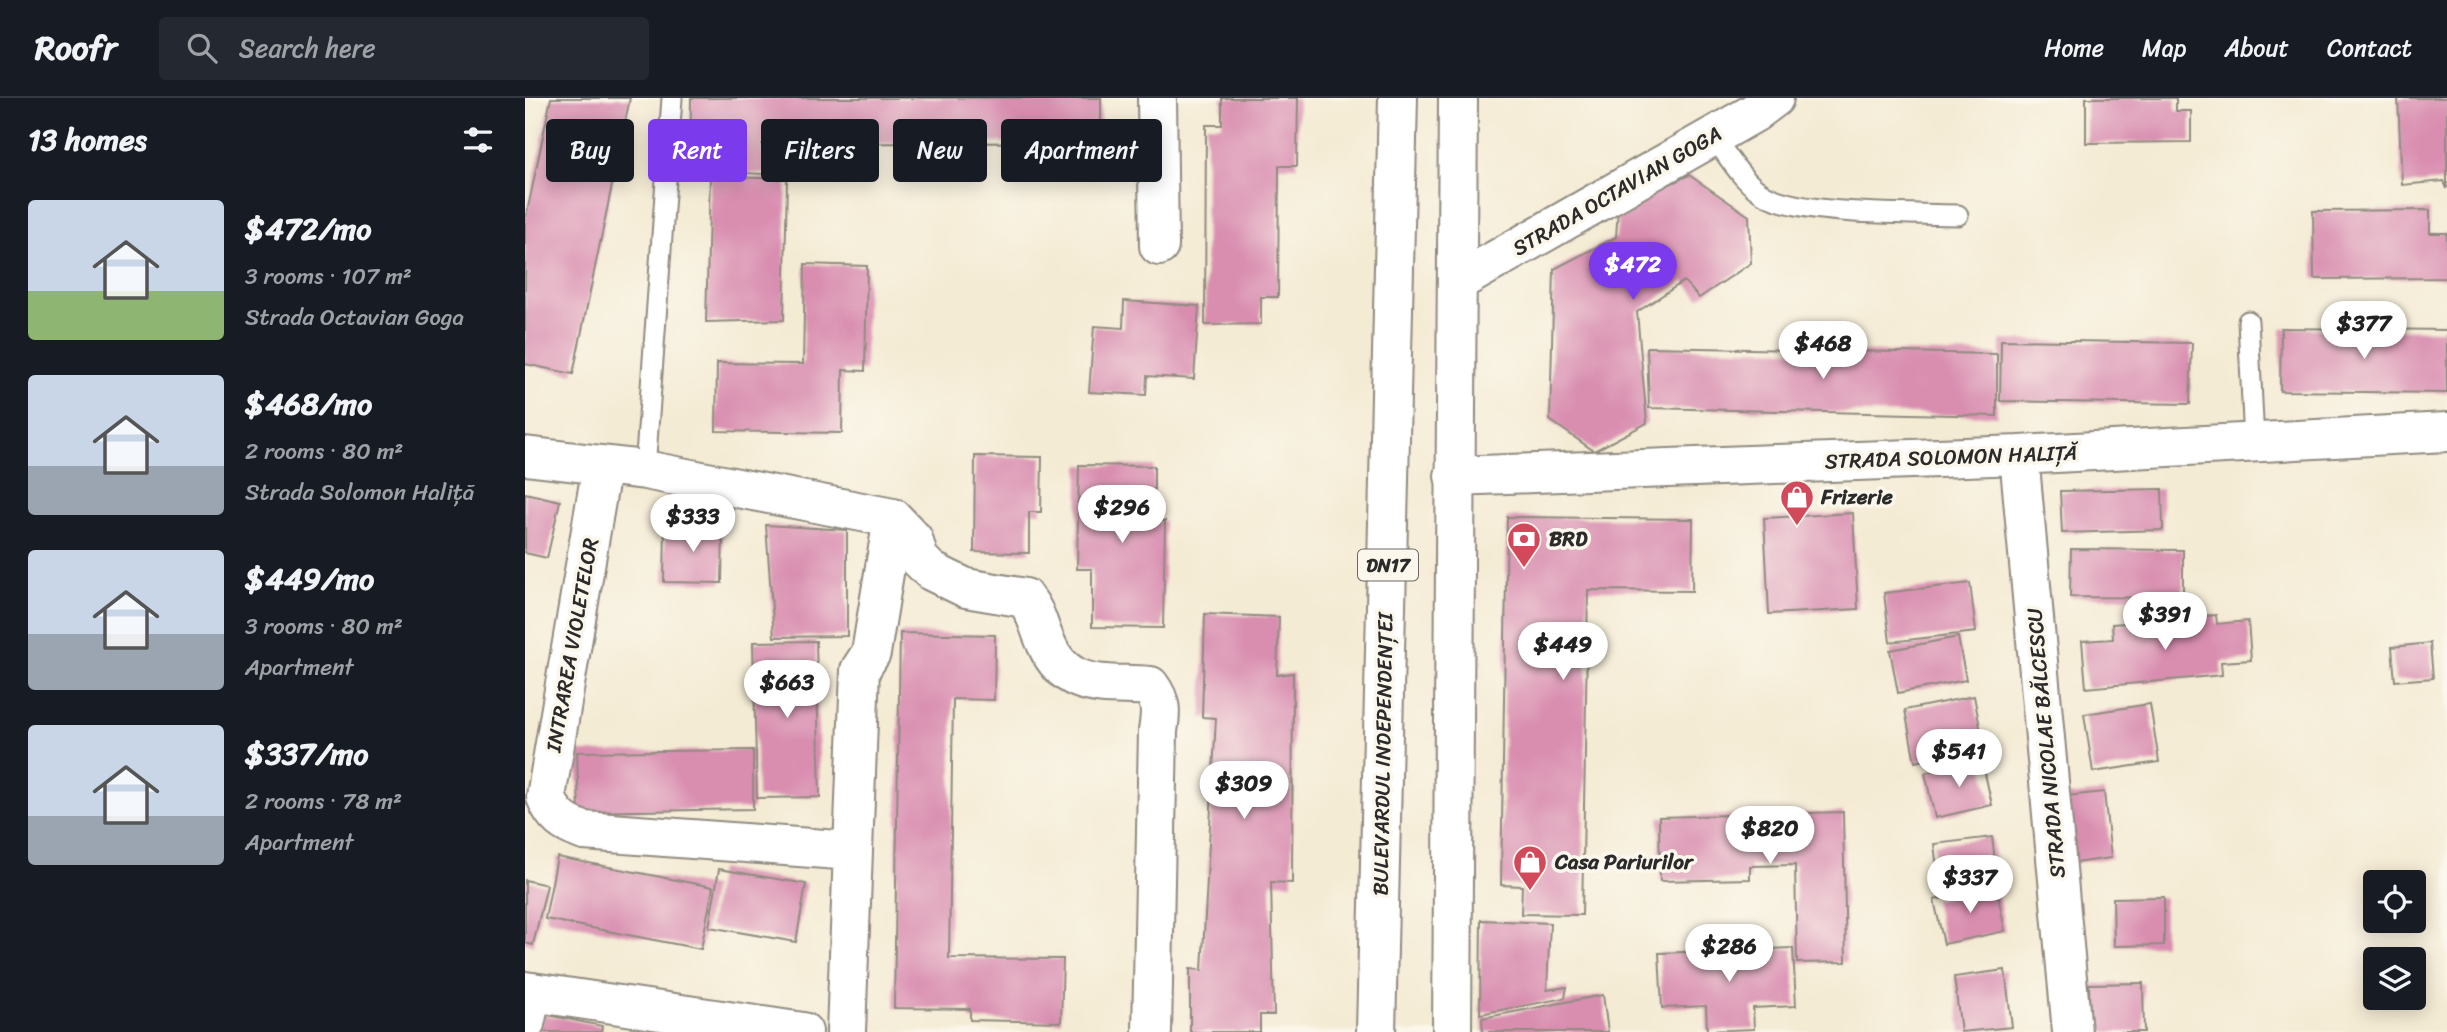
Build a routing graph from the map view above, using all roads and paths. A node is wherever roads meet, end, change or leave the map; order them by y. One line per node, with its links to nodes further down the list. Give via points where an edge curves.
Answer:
1 (672, 98): 16 (lane)
2 (1157, 98): 8 (street)
3 (1398, 98): 24 (street, BULEVARDUL INDEPENDENȚEI / DN17)
4 (1458, 98): 9 (street)
5 (1774, 98): 6 (street, STRADA OCTAVIAN GOGA)
6 (1713, 136): 7 (lane, via 1744,177 1765,195 1799,207); 9 (street, STRADA OCTAVIAN GOGA)
7 (1958, 215)
8 (1159, 246)
9 (1458, 281): 17 (street)
10 (2248, 321): 12 (lane)
11 (2447, 432): 12 (street, STRADA SOLOMON HALIȚĂ)
12 (2254, 442): 13 (street, STRADA SOLOMON HALIȚĂ)
13 (2019, 455): 17 (street, STRADA SOLOMON HALIȚĂ); 26 (street, STRADA NICOLAE BĂLCESCU)
14 (525, 456): 15 (street)
15 (602, 465): 16 (street); 19 (street, INTRAREA VIOLETELOR, via 547,797 552,813 584,831)
16 (645, 470): 18 (street)
17 (1454, 476): 25 (street)
18 (893, 518): 19 (street, via 871,653 860,670); 23 (street, via 913,539 919,559 931,571 966,588 1025,598 1037,614 1046,644 1076,677 1091,685 1150,686 1159,698)
19 (852, 851): 22 (street)
20 (527, 1003): 21 (street)
21 (803, 1032)
22 (846, 1032)
23 (1152, 1032)
24 (1376, 1032)
25 (1452, 1032)
26 (2072, 1032)

